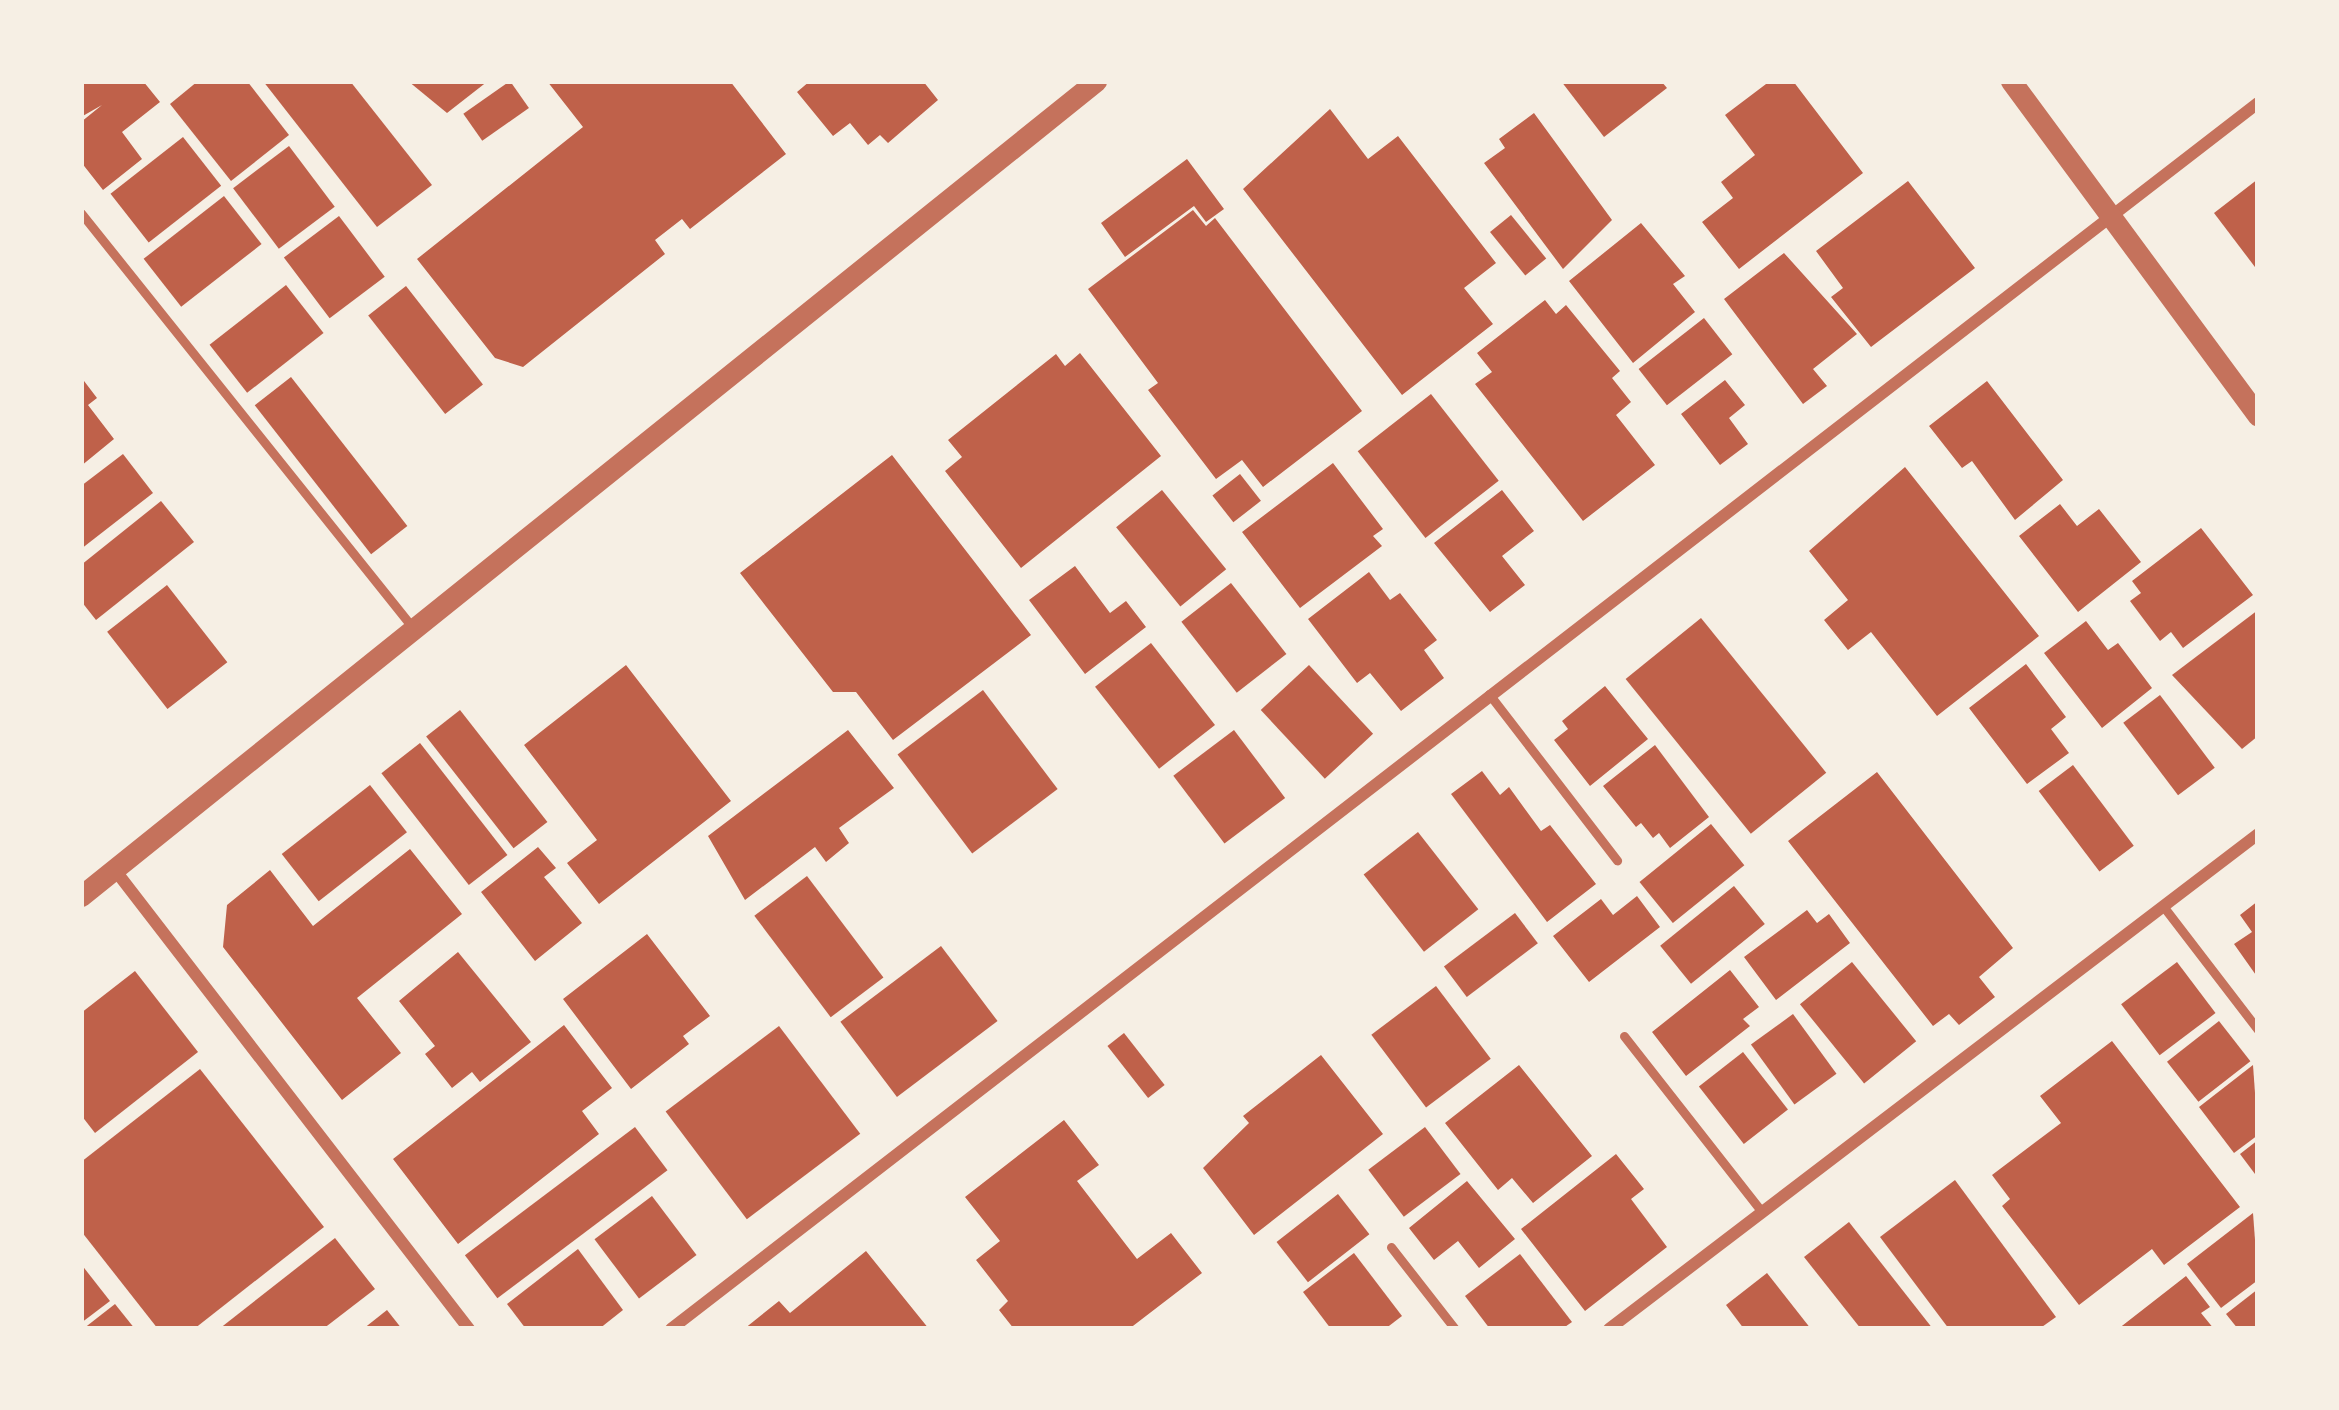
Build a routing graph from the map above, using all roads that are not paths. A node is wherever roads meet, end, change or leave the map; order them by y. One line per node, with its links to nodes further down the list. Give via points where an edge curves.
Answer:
1 (1096, 81): 7 (street)
2 (2011, 81): 5 (street)
3 (2258, 103): 5 (street)
4 (81, 213): 7 (lane)
5 (2110, 215): 6 (street); 8 (street)
6 (2258, 416)
7 (413, 628): 11 (street)
8 (1489, 694): 10 (lane); 19 (street)
9 (2258, 834): 13 (street)
10 (1617, 860)
11 (115, 870): 12 (street); 18 (street)
12 (81, 896)
13 (2163, 906): 14 (lane); 16 (street)
14 (2258, 1030)
15 (1624, 1036): 16 (lane)
16 (1762, 1212): 21 (street)
17 (1391, 1247): 20 (lane)
18 (469, 1329)
19 (671, 1329)
20 (1454, 1329)
21 (1609, 1329)

